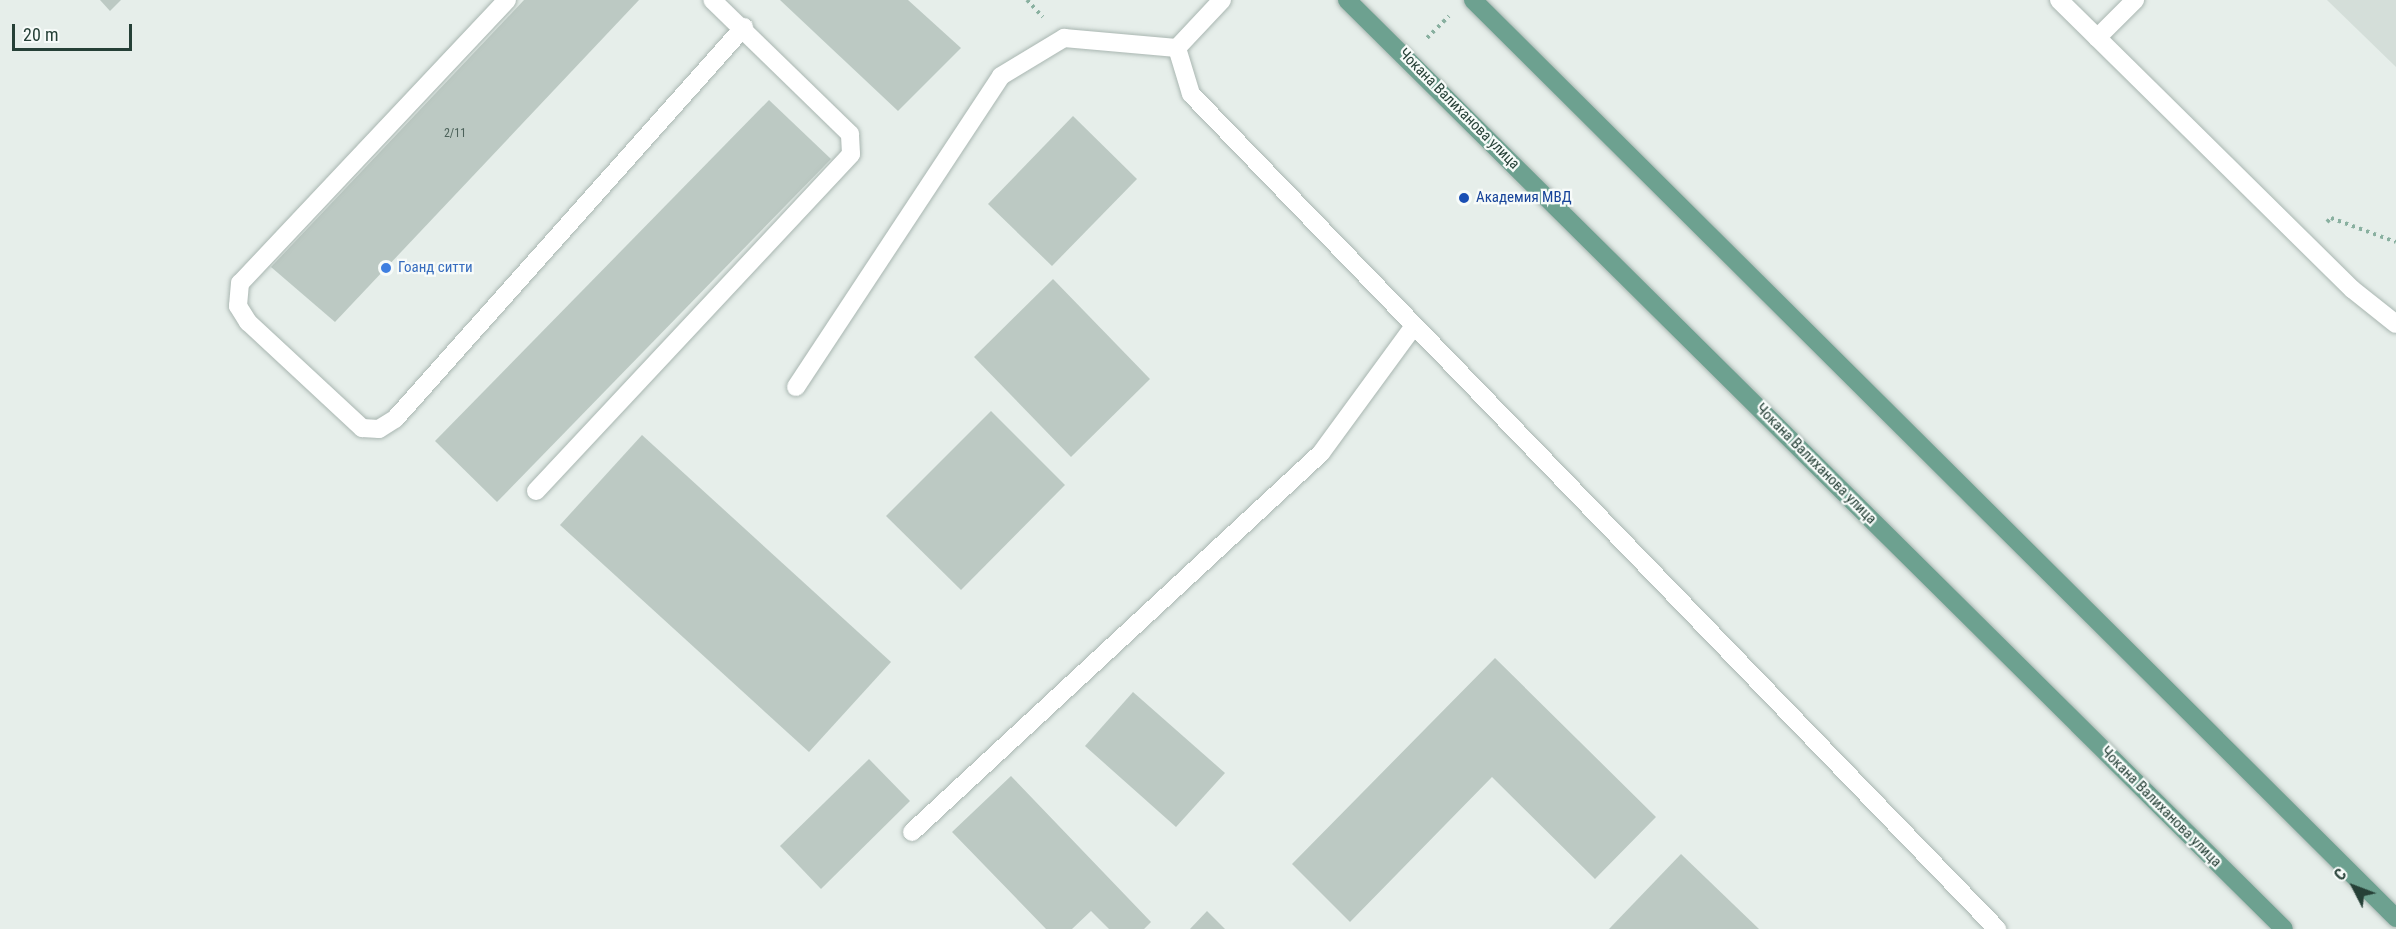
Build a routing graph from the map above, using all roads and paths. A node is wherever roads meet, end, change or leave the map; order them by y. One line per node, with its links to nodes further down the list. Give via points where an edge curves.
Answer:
1 (507, 0): 8 (street, via 240,283 237,306 248,322 362,428 379,429 395,419)
2 (712, 0): 8 (street)
3 (1222, 0): 10 (street)
4 (1347, 0): 11 (main road, Чокана Валиханова улица)
5 (2059, 0): 9 (street)
6 (2135, 0): 9 (street)
7 (1465, 4): 11 (path); 19 (main road)
8 (744, 27): 17 (street, via 850,134 851,154)
9 (2097, 38): 13 (street)
10 (1177, 48): 15 (street, via 1191,94); 16 (street, via 1064,38 1002,76)
11 (1407, 57): 21 (main road, Чокана Валиханова улица)
12 (2396, 242): 13 (path, via 2331,218)
13 (2305, 243): 14 (street)
14 (2396, 324)
15 (1414, 326): 18 (street, via 1320,453); 20 (street)
16 (796, 387)
17 (536, 491)
18 (912, 832)
19 (2396, 918)
20 (1997, 929)
21 (2284, 929)

